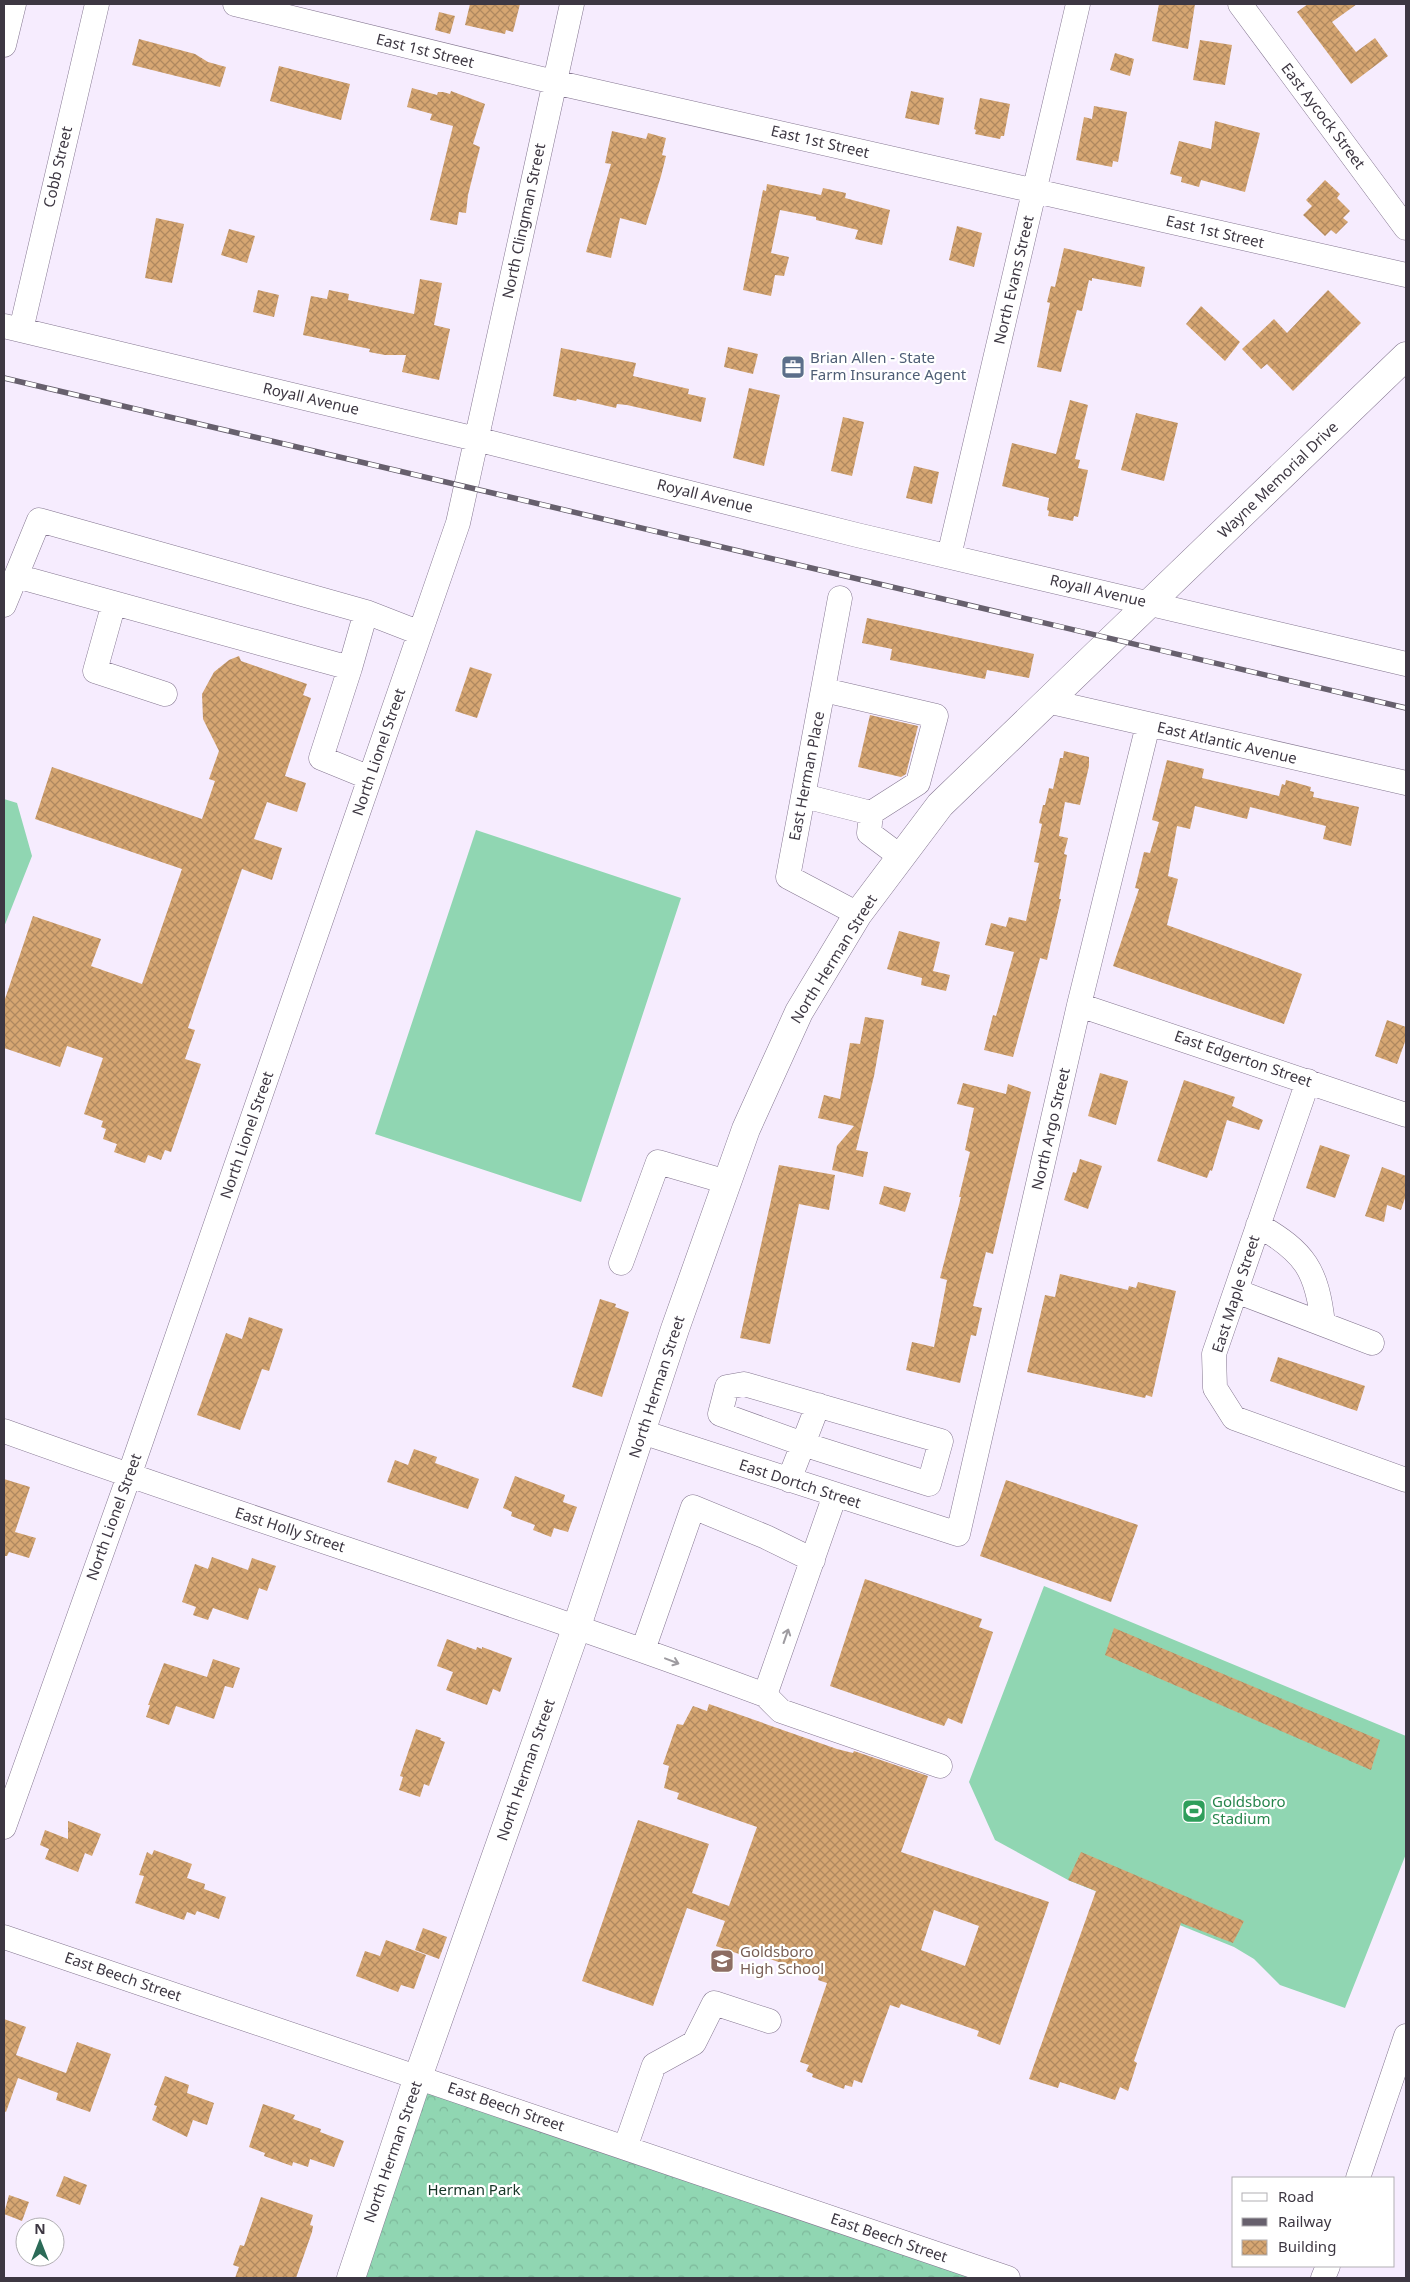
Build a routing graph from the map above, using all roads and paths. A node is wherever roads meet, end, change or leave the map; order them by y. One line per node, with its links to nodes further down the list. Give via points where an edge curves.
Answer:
1 (14, 4): 7 (street)
2 (97, 4): 12 (street, Cobb Street)
3 (235, 4): 8 (street, East 1st Street)
4 (572, 4): 8 (street, North Clingman Street)
5 (1078, 4): 9 (street, North Evans Street)
6 (1240, 4): 10 (street, East Aycock Street)
7 (4, 45)
8 (554, 82): 9 (street, East 1st Street); 14 (street, North Clingman Street)
9 (1035, 190): 11 (street, East 1st Street); 15 (street, North Evans Street)
10 (1406, 228)
11 (1406, 275)
12 (12, 328): 14 (street, Royall Avenue)
13 (1406, 356): 19 (main road, Wayne Memorial Drive)
14 (476, 439): 15 (street, Royall Avenue); 22 (street, North Lionel Street, via 458,523)
15 (949, 556): 19 (street, Royall Avenue)
16 (16, 576): 18 (street); 20 (street); 21 (street, via 39,520)
17 (840, 598): 25 (street, East Herman Place)
18 (114, 603): 24 (street); 26 (street, via 95,671)
19 (1150, 604): 23 (street, Royall Avenue); 27 (main road, North Herman Street)
20 (4, 605)
21 (366, 612): 22 (street); 24 (street)
22 (420, 633): 29 (street, North Lionel Street)
23 (1406, 664)
24 (350, 668): 29 (street, via 321,758)
25 (824, 690): 31 (street, East Herman Place); 32 (street, via 936,716 918,783)
26 (165, 694)
27 (1047, 701): 28 (street, East Atlantic Avenue); 33 (main road, North Herman Street, via 940,805)
28 (1148, 725): 30 (street, East Atlantic Avenue); 35 (street, North Argo Street)
29 (370, 778): 50 (street, North Lionel Street)
30 (1406, 783)
31 (804, 796): 32 (street); 34 (street, East Herman Place, via 788,877)
32 (871, 813): 33 (street, via 869,833)
33 (901, 857): 34 (main road, North Herman Street)
34 (858, 914): 38 (main road, North Herman Street, via 799,1012 746,1129)
35 (1079, 1004): 36 (street, East Edgerton Street); 49 (street, North Argo Street)
36 (1308, 1081): 37 (street, East Edgerton Street); 39 (street, East Maple Street)
37 (1406, 1115)
38 (727, 1182): 40 (street, via 658,1162); 46 (main road, North Herman Street)
39 (1258, 1225): 41 (street, East Maple Street); 42 (street, via 1286,1241 1305,1262 1320,1296)
40 (621, 1263)
41 (1236, 1291): 42 (street); 52 (street, East Maple Street, via 1214,1354 1214,1388 1234,1418)
42 (1323, 1324): 43 (street)
43 (1372, 1343)
44 (818, 1405): 47 (street); 48 (street); 48 (street, via 744,1384 727,1387 720,1414)
45 (4, 1431): 50 (street, East Holly Street)
46 (642, 1432): 51 (street, East Dortch Street); 56 (main road, North Herman Street)
47 (941, 1440): 48 (street, via 929,1484); 49 (street)
48 (803, 1444): 51 (street)
49 (978, 1450): 54 (street, North Argo Street)
50 (129, 1476): 56 (street, East Holly Street); 60 (street, North Lionel Street)
51 (789, 1480): 53 (street, East Dortch Street)
52 (1406, 1480)
53 (835, 1495): 54 (street, East Dortch Street); 55 (street)
54 (958, 1534)
55 (813, 1560): 57 (street, via 766,1536 693,1507); 58 (street, one-way to 55)
56 (577, 1626): 57 (street, East Holly Street); 64 (main road, North Herman Street)
57 (643, 1650): 58 (street, East Holly Street, one-way to 58)
58 (765, 1695): 59 (street, via 782,1711)
59 (940, 1766)
60 (4, 1827)
61 (4, 1937): 64 (street, East Beech Street)
62 (769, 2021): 65 (street, via 714,2003 694,2043 654,2065)
63 (1406, 2036): 66 (street)
64 (418, 2077): 65 (street, East Beech Street); 67 (main road, North Herman Street)
65 (625, 2148): 68 (street, East Beech Street)
66 (1358, 2177)
67 (350, 2278)
68 (1008, 2278)

